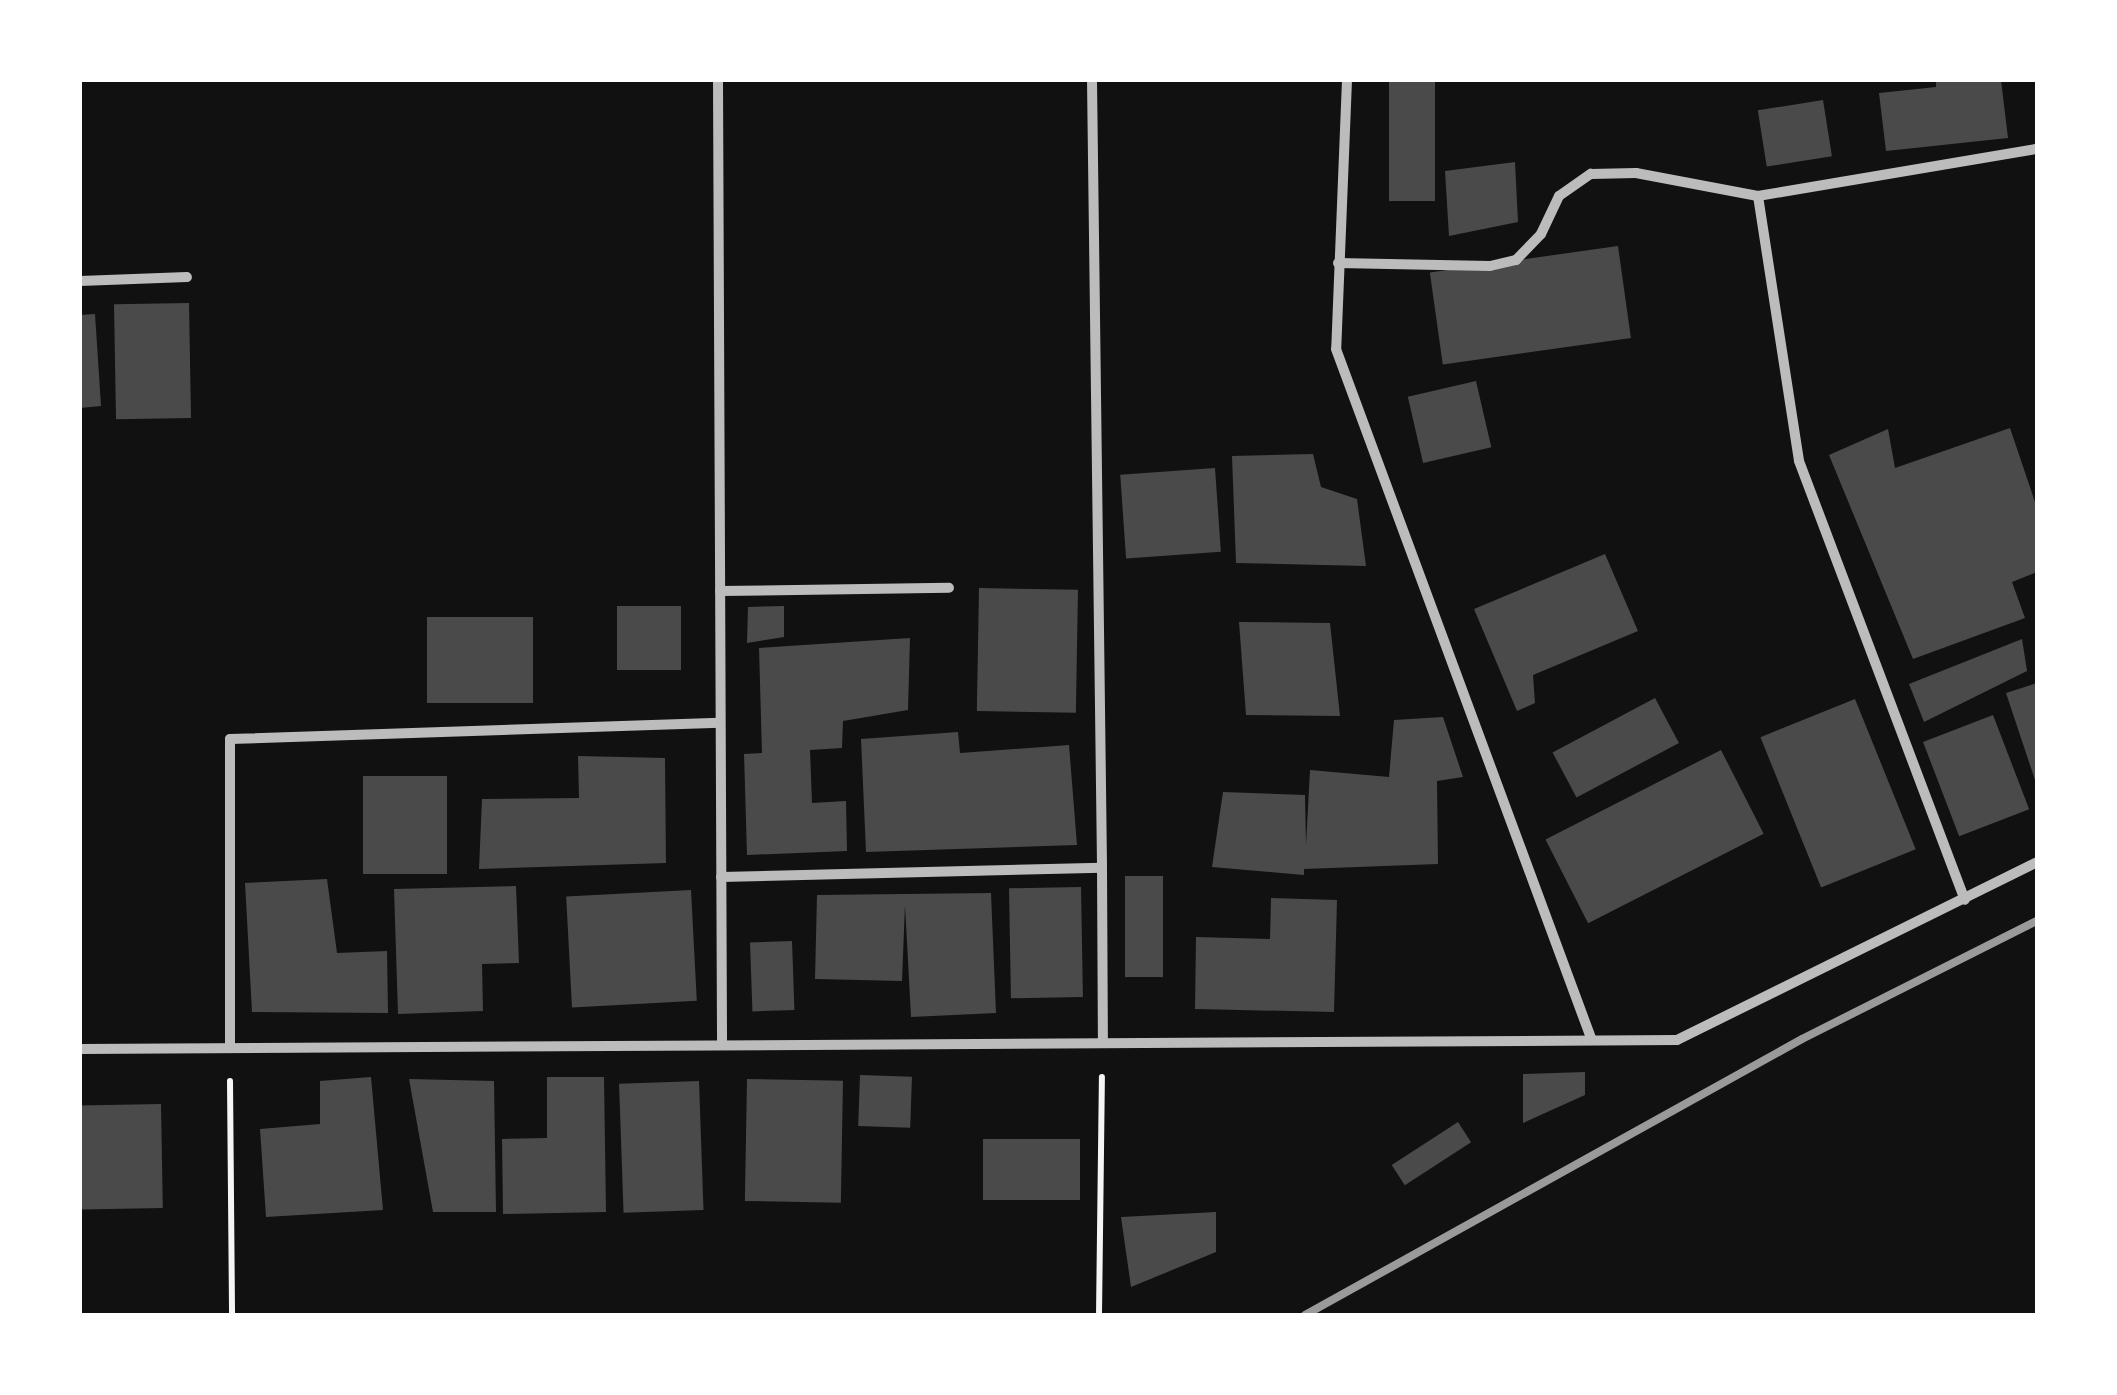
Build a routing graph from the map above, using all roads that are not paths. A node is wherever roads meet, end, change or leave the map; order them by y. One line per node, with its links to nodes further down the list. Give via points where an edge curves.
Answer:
1 (718, 80): 10 (street)
2 (1092, 80): 13 (street)
3 (1347, 80): 6 (street)
4 (2037, 148): 5 (street)
5 (1758, 196): 6 (street, via 1636,173 1591,174 1560,196 1540,234 1516,260 1490,266); 15 (street, via 1799,461)
6 (1338, 263): 16 (street, via 1336,349 1358,422)
7 (187, 277): 8 (street)
8 (80, 280)
9 (949, 588): 10 (street)
10 (720, 591): 11 (street)
11 (720, 723): 14 (street); 19 (street, via 230,739)
12 (2037, 862): 15 (street)
13 (1102, 868): 14 (street); 17 (street)
14 (721, 877): 18 (street)
15 (1965, 900): 16 (street, via 1677,1040)
16 (1591, 1038): 17 (street)
17 (1103, 1040): 18 (street)
18 (722, 1043): 19 (street)
19 (230, 1048): 20 (street)
20 (80, 1050)

